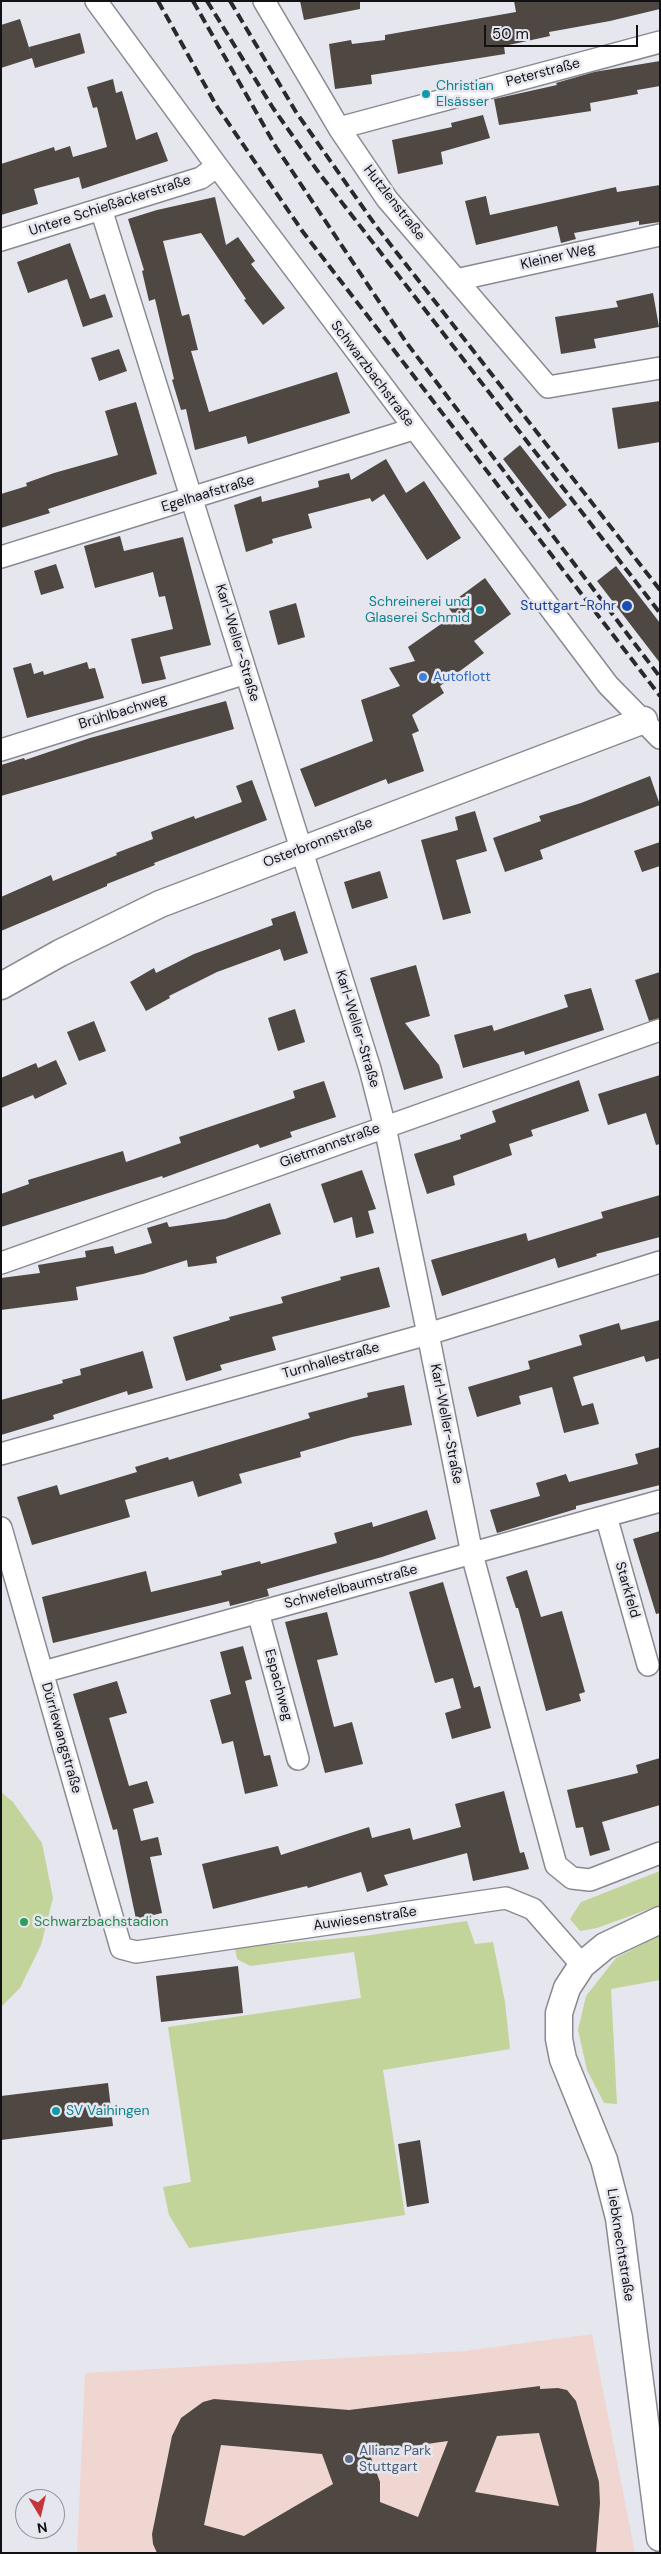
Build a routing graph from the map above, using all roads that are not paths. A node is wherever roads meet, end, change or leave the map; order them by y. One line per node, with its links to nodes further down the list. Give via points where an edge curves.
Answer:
1 (96, 1): 5 (street, Schwarzbachstraße)
2 (264, 1): 4 (street, Hutzlenstraße)
3 (660, 42): 4 (street, Peterstraße)
4 (339, 128): 9 (street, Hutzlenstraße, via 387,199)
5 (217, 166): 6 (street, Untere Schießäckerstraße, via 201,178); 11 (street, Schwarzbachstraße)
6 (101, 209): 8 (street, Untere Schießäckerstraße); 12 (street, Karl-Weller-Straße)
7 (660, 235): 9 (street, Kleiner Weg)
8 (1, 240)
9 (456, 280): 10 (street, Hutzlenstraße, via 548,387)
10 (660, 368)
11 (413, 428): 12 (street, Egelhaafstraße); 15 (street, Schwarzbachstraße, via 608,685)
12 (193, 499): 13 (street, Egelhaafstraße); 14 (street, Karl-Weller-Straße)
13 (1, 557)
14 (246, 673): 16 (street, Brühlbachweg); 17 (street, Karl-Weller-Straße)
15 (652, 729): 17 (street, Osterbronnstraße)
16 (1, 750)
17 (302, 849): 18 (street, Osterbronnstraße, via 160,904); 20 (street, Karl-Weller-Straße)
18 (1, 986)
19 (660, 1030): 20 (street, Gietmannstraße)
20 (385, 1127): 22 (street, Gietmannstraße); 23 (street, Karl-Weller-Straße)
21 (660, 1262): 23 (street, Turnhallestraße)
22 (1, 1263)
23 (428, 1334): 24 (street, Turnhallestraße); 28 (street, Karl-Weller-Straße)
24 (1, 1454)
25 (660, 1502): 26 (street, Schwefelbaumstraße)
26 (606, 1516): 28 (street, Schwefelbaumstraße); 30 (street, Starkfeld)
27 (1, 1528): 31 (street, Dürrlewangstraße)
28 (472, 1554): 29 (street, Schwefelbaumstraße); 33 (street, Karl-Weller-Straße, via 556,1865 572,1878 590,1880)
29 (258, 1612): 31 (street, Schwefelbaumstraße); 32 (street, Espachweg)
30 (648, 1665)
31 (43, 1672): 35 (street, Dürrlewangstraße)
32 (298, 1759)
33 (660, 1853)
34 (660, 1920): 36 (street, Liebknechtstraße, via 605,1946)
35 (121, 1948): 36 (street, Auwiesenstraße, via 136,1952 506,1898 534,1909)
36 (582, 1965): 37 (street, Liebknechtstraße, via 567,1988 559,2013 559,2039 563,2060 604,2160 619,2218)
37 (660, 2538)

